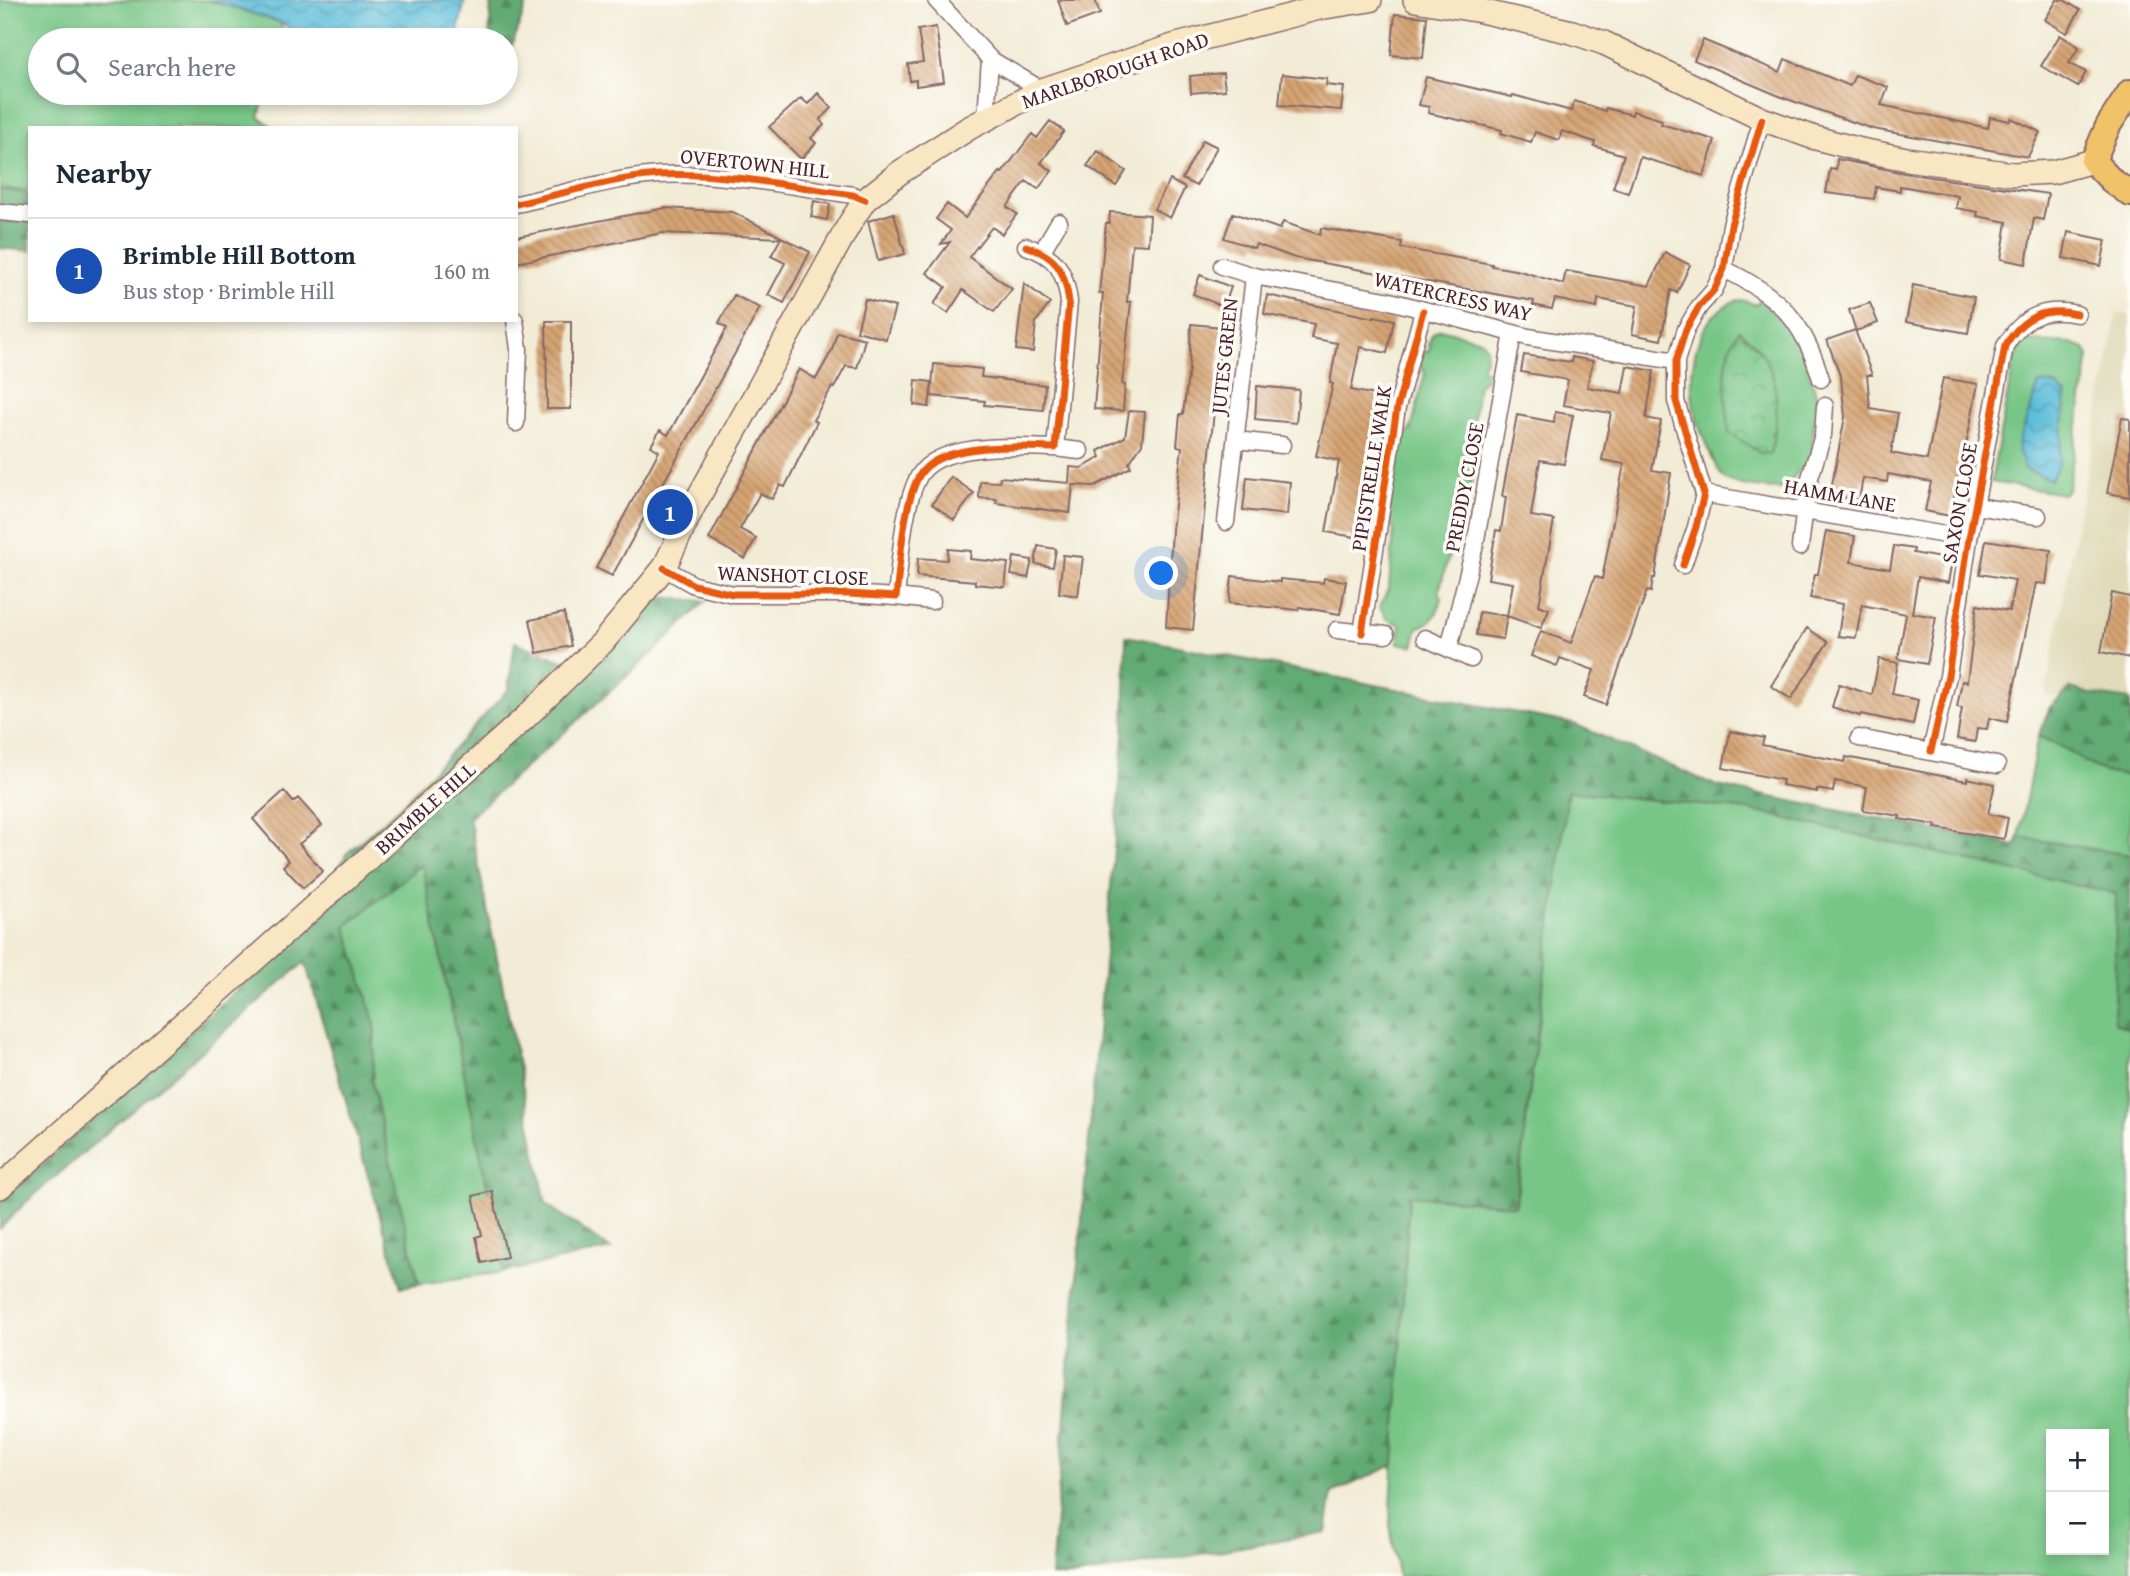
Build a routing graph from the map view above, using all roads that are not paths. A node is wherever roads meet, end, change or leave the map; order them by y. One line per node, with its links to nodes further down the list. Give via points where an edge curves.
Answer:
1 (936, 0): 4 (street)
2 (1370, 0): 5 (main road, MARLBOROUGH ROAD, via 1319,8 1173,46)
3 (1421, 0): 8 (main road, via 1588,37)
4 (990, 59): 5 (street); 7 (street)
5 (1042, 90): 7 (main road, MARLBOROUGH ROAD)
6 (2130, 92): 9 (main road)
7 (986, 119): 11 (main road, MARLBOROUGH ROAD, via 899,173)
8 (1762, 119): 9 (main road, via 1861,150 2001,173 2053,173); 19 (street, via 1731,225)
9 (2093, 161): 10 (main road)
10 (2130, 194)
11 (865, 200): 12 (street, OVERTOWN HILL, via 785,185 674,175 619,180); 26 (main road, MARLBOROUGH ROAD)
12 (518, 204)
13 (0, 212): 14 (street)
14 (28, 215)
15 (1059, 222): 17 (street)
16 (1026, 246): 17 (street)
17 (1042, 251): 32 (street, via 1060,270 1069,302)
18 (1222, 266): 20 (street, WATERCRESS WAY)
19 (1724, 269): 25 (street, via 1686,328); 27 (street, via 1777,300 1811,350)
20 (1254, 276): 21 (street, WATERCRESS WAY); 30 (street, JUTES GREEN)
21 (1423, 311): 24 (street, WATERCRESS WAY); 46 (street, PIPISTRELLE WALK, via 1397,408)
22 (2077, 314): 35 (street, SAXON CLOSE, via 2060,310 2041,313 2011,335)
23 (514, 322): 29 (street, via 519,349)
24 (1513, 333): 25 (street, WATERCRESS WAY); 49 (street, PREDDY CLOSE, via 1475,545)
25 (1676, 361): 34 (street, via 1676,401)
26 (772, 365): 42 (main road, BRIMBLE HILL)
27 (1821, 379)
28 (1825, 406): 36 (street, via 1823,435)
29 (516, 423)
30 (1237, 440): 31 (street, JUTES GREEN); 38 (street, JUTES GREEN)
31 (1282, 446)
32 (1055, 448): 33 (street, WANSHOT CLOSE); 43 (street, WANSHOT CLOSE, via 1002,446 944,456 930,463 920,474 911,498)
33 (1080, 451)
34 (1704, 494): 36 (street, HAMM LANE); 41 (street)
35 (1976, 506): 37 (street, SAXON CLOSE); 39 (street, SAXON CLOSE)
36 (1805, 510): 39 (street, HAMM LANE); 40 (street)
37 (2038, 516)
38 (1226, 522)
39 (1969, 539): 52 (street, SAXON CLOSE, via 1948,676)
40 (1800, 547)
41 (1683, 565)
42 (664, 568): 43 (street, WANSHOT CLOSE, via 694,585 733,594); 54 (main road, BRIMBLE HILL, via 603,642 526,718)
43 (896, 597): 44 (street, WANSHOT CLOSE)
44 (932, 601)
45 (1337, 630): 46 (street)
46 (1362, 633): 47 (street)
47 (1386, 635)
48 (1425, 638): 49 (street)
49 (1449, 648): 50 (street)
50 (1471, 659)
51 (1858, 738): 52 (street)
52 (1931, 751): 53 (street)
53 (1997, 765)
54 (0, 1187)

